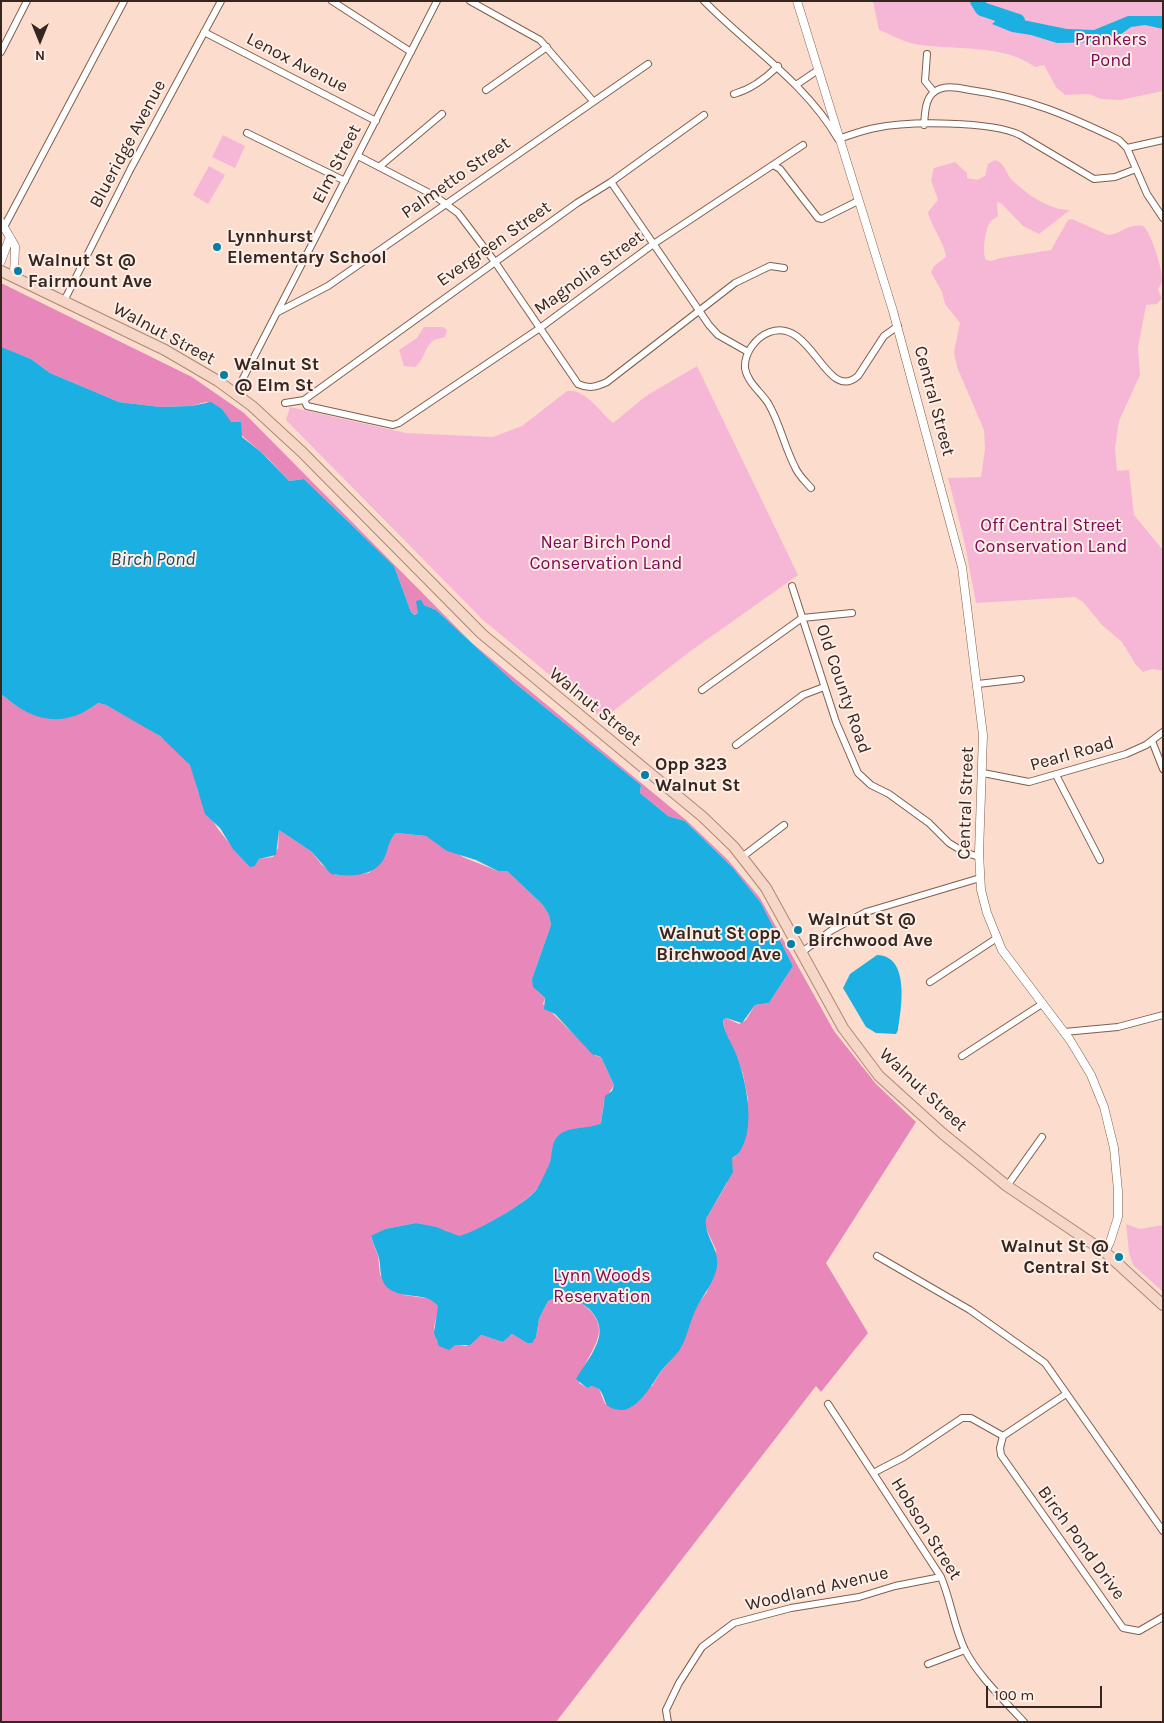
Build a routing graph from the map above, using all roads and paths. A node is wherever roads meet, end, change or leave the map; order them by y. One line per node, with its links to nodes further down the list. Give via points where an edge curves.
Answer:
1 (27, 1): 11 (street)
2 (124, 1): 40 (street)
3 (221, 1): 9 (street, Blueridge Avenue)
4 (332, 1): 12 (street)
5 (437, 1): 12 (street, Elm Street)
6 (470, 1): 10 (street, via 533,35)
7 (704, 1): 15 (street)
8 (797, 1): 16 (street, Central Street)
9 (204, 32): 24 (street, Lenox Avenue); 48 (street, Blueridge Avenue)
10 (547, 47): 18 (street); 21 (street)
11 (1, 52)
12 (411, 52): 24 (street, Elm Street)
13 (926, 54): 19 (street, via 926,82)
14 (648, 64): 21 (street, Palmetto Street)
15 (778, 66): 17 (street); 20 (street, via 747,90)
16 (818, 70): 17 (street); 27 (street, Central Street)
17 (796, 85): 27 (street)
18 (486, 90)
19 (934, 92): 25 (street, via 927,104); 30 (street, via 961,88 1042,105 1119,140)
20 (734, 94)
21 (593, 101): 38 (street, Palmetto Street)
22 (442, 114): 33 (street)
23 (704, 116): 36 (street, Evergreen Street)
24 (376, 121): 31 (street, Elm Street)
25 (924, 125): 27 (street, via 876,128); 34 (street, via 989,126 1010,130 1094,179 1115,177)
26 (247, 133): 35 (street)
27 (838, 139): 37 (street, Central Street)
28 (1163, 140): 30 (street)
29 (803, 145): 32 (street, Magnolia Street)
30 (1128, 148): 34 (street)
31 (358, 156): 33 (street); 35 (street, Elm Street)
32 (773, 165): 37 (street, via 780,169 818,218); 42 (street, Magnolia Street)
33 (379, 167): 38 (street)
34 (1136, 169): 39 (street)
35 (345, 181): 50 (street, Elm Street)
36 (611, 182): 42 (street); 44 (street, Evergreen Street)
37 (858, 201): 51 (street, Central Street)
38 (446, 203): 44 (street, via 458,213); 50 (street, Palmetto Street, via 328,286)
39 (1163, 218)
40 (3, 224): 41 (street)
41 (10, 237): 43 (street); 47 (street, via 15,246)
42 (653, 244): 49 (street); 52 (street, Magnolia Street)
43 (1, 261)
44 (495, 262): 52 (street); 55 (street, Evergreen Street)
45 (784, 268): 49 (street, via 770,266 753,274)
46 (1, 271): 47 (main road, Walnut Street)
47 (14, 277): 48 (main road, Walnut Street)
48 (64, 301): 54 (main road, Walnut Street, via 162,349)
49 (700, 309): 52 (street, via 606,382 595,387 586,388 578,384); 53 (street, via 718,335)
50 (278, 312): 54 (street, Elm Street)
51 (898, 326): 53 (street, Central Street, via 884,336 852,382 841,382 832,377 798,336 785,330 770,332 758,339); 62 (street, Central Street, via 959,555)
52 (540, 328): 55 (street, Magnolia Street, via 406,420 393,425 307,406)
53 (748, 352): 57 (street, via 745,368 753,386 767,403 795,469)
54 (236, 394): 72 (main road, Walnut Street, via 288,439 485,637 703,817)
55 (304, 400): 56 (street)
56 (285, 403)
57 (811, 488)
58 (792, 586): 60 (street, Old County Road)
59 (852, 613): 60 (street)
60 (802, 618): 63 (street, Old County Road); 64 (street)
61 (1021, 679): 62 (street)
62 (978, 684): 69 (street, Central Street)
63 (824, 687): 67 (street, via 803,695); 73 (street, Old County Road, via 858,772 929,823 949,843)
64 (702, 690)
65 (1163, 732): 66 (street, Pearl Road)
66 (1152, 741): 68 (street); 70 (street, Pearl Road, via 1126,754)
67 (736, 746)
68 (1163, 768)
69 (983, 773): 70 (street, Pearl Road, via 1025,783); 73 (street, Central Street)
70 (1056, 775): 74 (street)
71 (784, 825): 72 (street)
72 (742, 857): 77 (main road, Walnut Street, via 766,888)
73 (979, 857): 75 (street, Central Street)
74 (1100, 860)
75 (980, 878): 76 (street, Central Street, via 987,913); 77 (street, via 866,912 832,930)
76 (997, 938): 78 (street); 79 (street, Central Street, via 1002,950)
77 (802, 952): 84 (main road, Walnut Street, via 844,1028 880,1076)
78 (930, 982)
79 (1042, 1004): 81 (street, Central Street); 82 (street)
80 (1163, 1015): 81 (street, via 1118,1027)
81 (1064, 1032): 85 (street, Central Street, via 1091,1075 1114,1148 1118,1217)
82 (962, 1056)
83 (1042, 1137): 84 (street)
84 (1007, 1186): 85 (main road, Walnut Street)
85 (1104, 1252): 87 (main road, Walnut Street)
86 (877, 1256): 88 (street, via 970,1310 1034,1353 1045,1363)
87 (1163, 1305)
88 (1066, 1394): 90 (street); 92 (street)
89 (828, 1404): 91 (street, Hobson Street)
90 (1003, 1436): 91 (street, via 971,1418 962,1418 904,1458); 94 (street, Birch Pond Drive, via 1001,1455 1123,1628 1139,1631)
91 (873, 1473): 93 (street, Hobson Street)
92 (1163, 1531)
93 (941, 1577): 95 (street, Hobson Street); 97 (street, Woodland Avenue, via 734,1623 702,1647 666,1710)
94 (1163, 1616)
95 (965, 1650): 96 (street); 98 (street, Hobson Street)
96 (928, 1664)
97 (668, 1722)
98 (1024, 1722)

